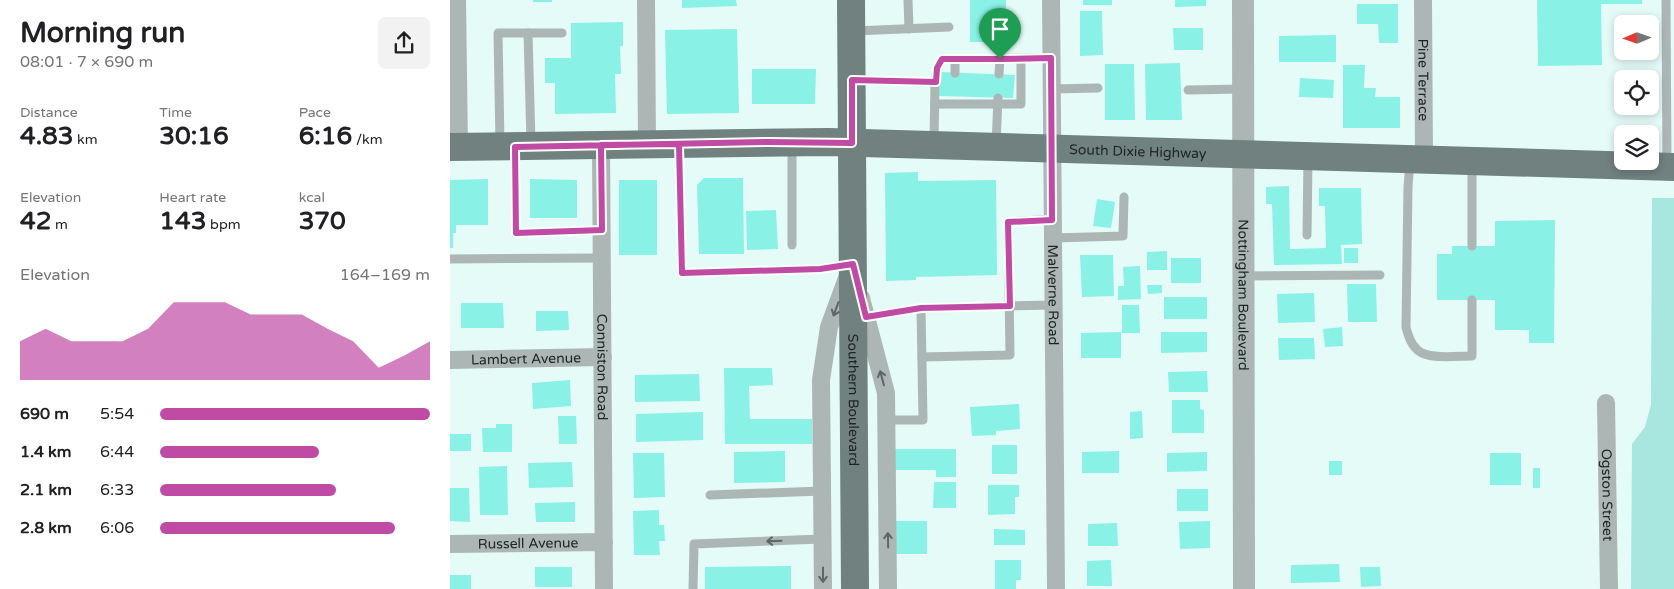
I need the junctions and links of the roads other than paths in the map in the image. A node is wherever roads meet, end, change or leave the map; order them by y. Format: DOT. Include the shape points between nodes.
graph roads {
  1 [pos="457,0"];
  2 [pos="646,0"];
  3 [pos="851,0"];
  4 [pos="908,0"];
  5 [pos="1051,0"];
  6 [pos="1243,0"];
  7 [pos="1423,0"];
  8 [pos="1666,0"];
  9 [pos="949,27"];
  10 [pos="909,29"];
  11 [pos="851,31"];
  12 [pos="528,33"];
  13 [pos="562,33"];
  14 [pos="1051,58"];
  15 [pos="954,59"];
  16 [pos="1000,59"];
  17 [pos="1021,59"];
  18 [pos="955,73"];
  19 [pos="999,74"];
  20 [pos="852,80"];
  21 [pos="936,82"];
  22 [pos="1098,88"];
  23 [pos="1051,89"];
  24 [pos="1244,89"];
  25 [pos="1188,90"];
  26 [pos="998,101"];
  27 [pos="935,104"];
  28 [pos="792,142"];
  29 [pos="852,143"];
  30 [pos="679,144"];
  31 [pos="601,145"];
  32 [pos="647,145"];
  33 [pos="934,145"];
  34 [pos="996,146"];
  35 [pos="454,147"];
  36 [pos="515,147"];
  37 [pos="1052,148"];
  38 [pos="1244,154"];
  39 [pos="1308,156"];
  40 [pos="1417,159"];
  41 [pos="1472,161"];
  42 [pos="1671,167"];
  43 [pos="1124,197"];
  44 [pos="1052,220"];
  45 [pos="602,230"];
  46 [pos="1307,235"];
  47 [pos="1053,238"];
  48 [pos="792,245"];
  49 [pos="1472,246"];
  50 [pos="602,258"];
  51 [pos="450,259"];
  52 [pos="853,264"];
  53 [pos="1380,275"];
  54 [pos="1244,276"];
  55 [pos="1472,300"];
  56 [pos="1053,305"];
  57 [pos="1010,306"];
  58 [pos="921,308"];
  59 [pos="866,317"];
  60 [pos="603,357"];
  61 [pos="922,357"];
  62 [pos="450,360"];
  63 [pos="1606,403"];
  64 [pos="886,420"];
  65 [pos="822,491"];
  66 [pos="710,495"];
  67 [pos="822,539"];
  68 [pos="604,542"];
  69 [pos="450,544"];
  70 [pos="604,589"];
  71 [pos="694,589"];
  72 [pos="823,589"];
  73 [pos="855,589"];
  74 [pos="888,589"];
  75 [pos="1056,589"];
  76 [pos="1244,589"];
  77 [pos="1609,589"];
  1 -- 35 [label="street"];
  2 -- 32 [label="street"];
  3 -- 11 [label="main road, Southern Boulevard"];
  4 -- 10 [label="lane"];
  5 -- 14 [label="street, Malverne Road"];
  6 -- 24 [label="street, Nottingham Boulevard"];
  7 -- 40 [label="street, Pine Terrace"];
  8 -- 42 [label="lane"];
  9 -- 10 [label="lane"];
  10 -- 11 [label="lane"];
  11 -- 20 [label="main road, Southern Boulevard"];
  12 -- 13 [label="lane"];
  12 -- 36 [label="lane"];
  12 -- 36 [label="lane" via="498,33"];
  14 -- 17 [label="lane"];
  14 -- 23 [label="street, Malverne Road"];
  15 -- 16 [label="lane"];
  15 -- 18 [label="lane"];
  15 -- 21 [label="lane" via="942,59 937,68"];
  16 -- 17 [label="lane"];
  16 -- 19 [label="lane"];
  17 -- 26 [label="lane" via="1021,104"];
  20 -- 21 [label="lane"];
  20 -- 29 [label="main road, Southern Boulevard"];
  21 -- 27 [label="lane"];
  22 -- 23 [label="lane"];
  23 -- 37 [label="street, Malverne Road"];
  24 -- 25 [label="lane"];
  24 -- 38 [label="street, Nottingham Boulevard"];
  26 -- 27 [label="lane" via="954,100"];
  26 -- 34 [label="lane"];
  27 -- 33 [label="lane"];
  28 -- 29 [label="main road, South Dixie Highway"];
  28 -- 30 [label="main road, South Dixie Highway"];
  28 -- 48 [label="lane"];
  29 -- 33 [label="main road, South Dixie Highway"];
  29 -- 52 [label="main road, Southern Boulevard"];
  30 -- 32 [label="main road, South Dixie Highway"];
  30 -- 52 [label="lane" via="682,273 820,269"];
  31 -- 32 [label="main road, South Dixie Highway"];
  31 -- 36 [label="main road, South Dixie Highway"];
  31 -- 45 [label="street, Conniston Road"];
  33 -- 34 [label="main road, South Dixie Highway"];
  34 -- 37 [label="main road, South Dixie Highway"];
  35 -- 36 [label="main road, South Dixie Highway"];
  36 -- 45 [label="lane" via="516,233"];
  37 -- 38 [label="main road, South Dixie Highway"];
  37 -- 44 [label="street, Malverne Road"];
  38 -- 39 [label="main road, South Dixie Highway"];
  38 -- 54 [label="street, Nottingham Boulevard"];
  39 -- 40 [label="main road, South Dixie Highway"];
  39 -- 46 [label="lane"];
  40 -- 41 [label="main road, South Dixie Highway"];
  40 -- 55 [label="lane" via="1408,187 1406,327 1410,340 1420,352 1472,356"];
  41 -- 42 [label="main road, South Dixie Highway"];
  41 -- 49 [label="lane"];
  43 -- 47 [label="lane" via="1123,236"];
  44 -- 47 [label="street, Malverne Road"];
  44 -- 57 [label="lane" via="1008,222"];
  45 -- 50 [label="street, Conniston Road"];
  47 -- 56 [label="street, Malverne Road"];
  50 -- 51 [label="lane"];
  50 -- 60 [label="street, Conniston Road"];
  52 -- 59 [label="street"];
  52 -- 65 [label="street, one-way" via="829,328 823,361"];
  52 -- 73 [label="main road, Southern Boulevard"];
  53 -- 54 [label="lane"];
  54 -- 76 [label="street, Nottingham Boulevard"];
  56 -- 57 [label="lane"];
  56 -- 75 [label="street, Malverne Road"];
  57 -- 58 [label="lane"];
  57 -- 61 [label="lane" via="1010,354"];
  58 -- 59 [label="lane"];
  58 -- 61 [label="lane"];
  64 -- 59 [label="street, one-way" via="886,393"];
  60 -- 62 [label="street, Lambert Avenue"];
  60 -- 68 [label="street, Conniston Road"];
  61 -- 64 [label="lane" via="923,420"];
  63 -- 77 [label="street, Ogston Street"];
  74 -- 64 [label="street, one-way"];
  65 -- 66 [label="lane"];
  65 -- 67 [label="street"];
  67 -- 71 [label="lane, one-way" via="694,544"];
  67 -- 72 [label="street, one-way"];
  68 -- 69 [label="street, Russell Avenue"];
  68 -- 70 [label="street, Conniston Road"];
}
